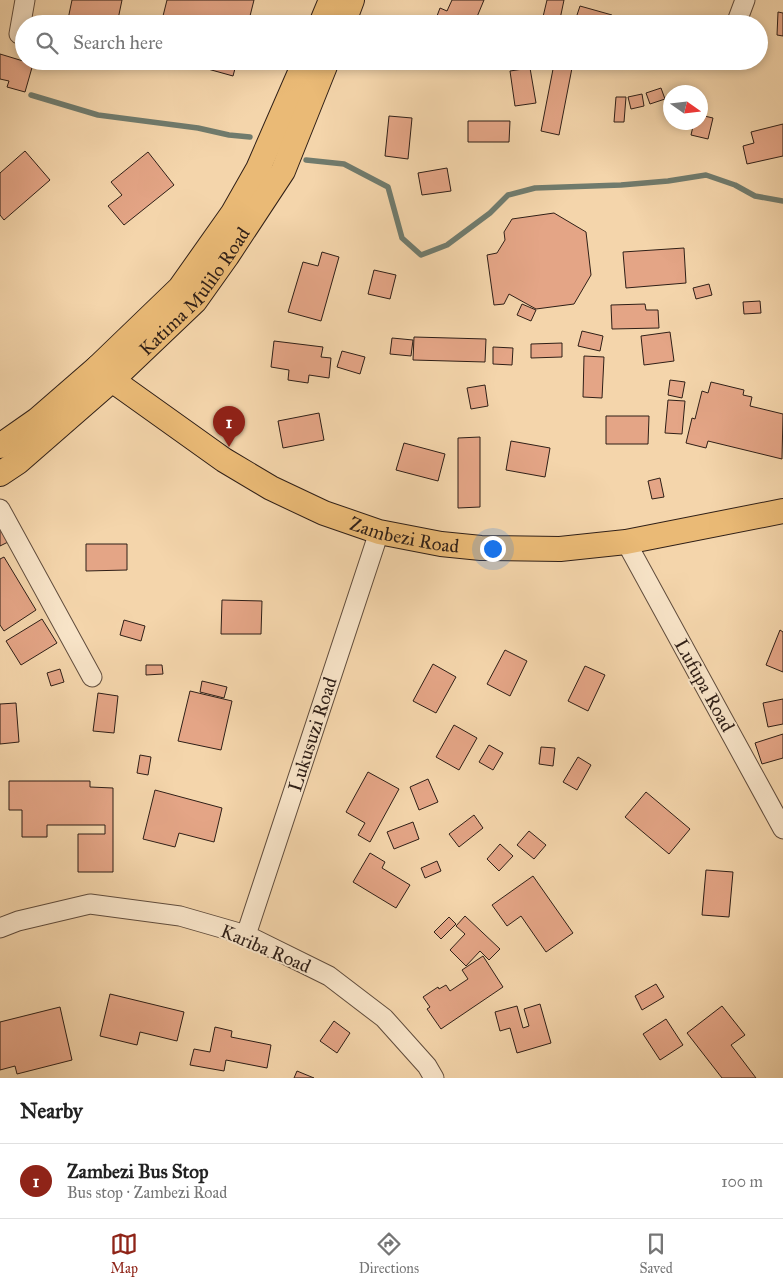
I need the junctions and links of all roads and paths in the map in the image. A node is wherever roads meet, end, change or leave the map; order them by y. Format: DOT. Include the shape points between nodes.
graph roads {
  1 [pos="25,0"];
  2 [pos="331,0"];
  3 [pos="352,0"];
  4 [pos="745,0"];
  5 [pos="22,15"];
  6 [pos="325,15"];
  7 [pos="346,15"];
  8 [pos="739,15"];
  9 [pos="301,70"];
  10 [pos="323,70"];
  11 [pos="105,374"];
  12 [pos="0,446"];
  13 [pos="0,474"];
  14 [pos="0,510"];
  15 [pos="783,511"];
  16 [pos="379,532"];
  17 [pos="626,542"];
  18 [pos="92,677"];
  19 [pos="783,829"];
  20 [pos="0,928"];
  21 [pos="246,935"];
  22 [pos="434,1078"];
  1 -- 5 [label="street"];
  2 -- 6 [label="main road"];
  3 -- 7 [label="main road"];
  4 -- 8 [label="street"];
  9 -- 11 [label="main road, Katima Mulilo Road" via="258,169 233,213 180,288"];
  10 -- 11 [label="main road, Katima Mulilo Road" via="283,171 195,301"];
  11 -- 12 [label="main road, Katima Mulilo Road"];
  11 -- 13 [label="main road, Katima Mulilo Road" via="18,462"];
  11 -- 16 [label="main road, Zambezi Road" via="224,460 271,488 324,513"];
  14 -- 18 [label="street"];
  15 -- 17 [label="main road, Zambezi Road"];
  16 -- 17 [label="main road, Zambezi Road" via="441,544 509,549 560,549"];
  16 -- 21 [label="street, Lukusuzi Road"];
  17 -- 19 [label="street, Lufupa Road"];
  20 -- 21 [label="street, Kariba Road" via="90,904 180,916"];
  21 -- 22 [label="street, Kariba Road" via="329,976 384,1018"];
}
